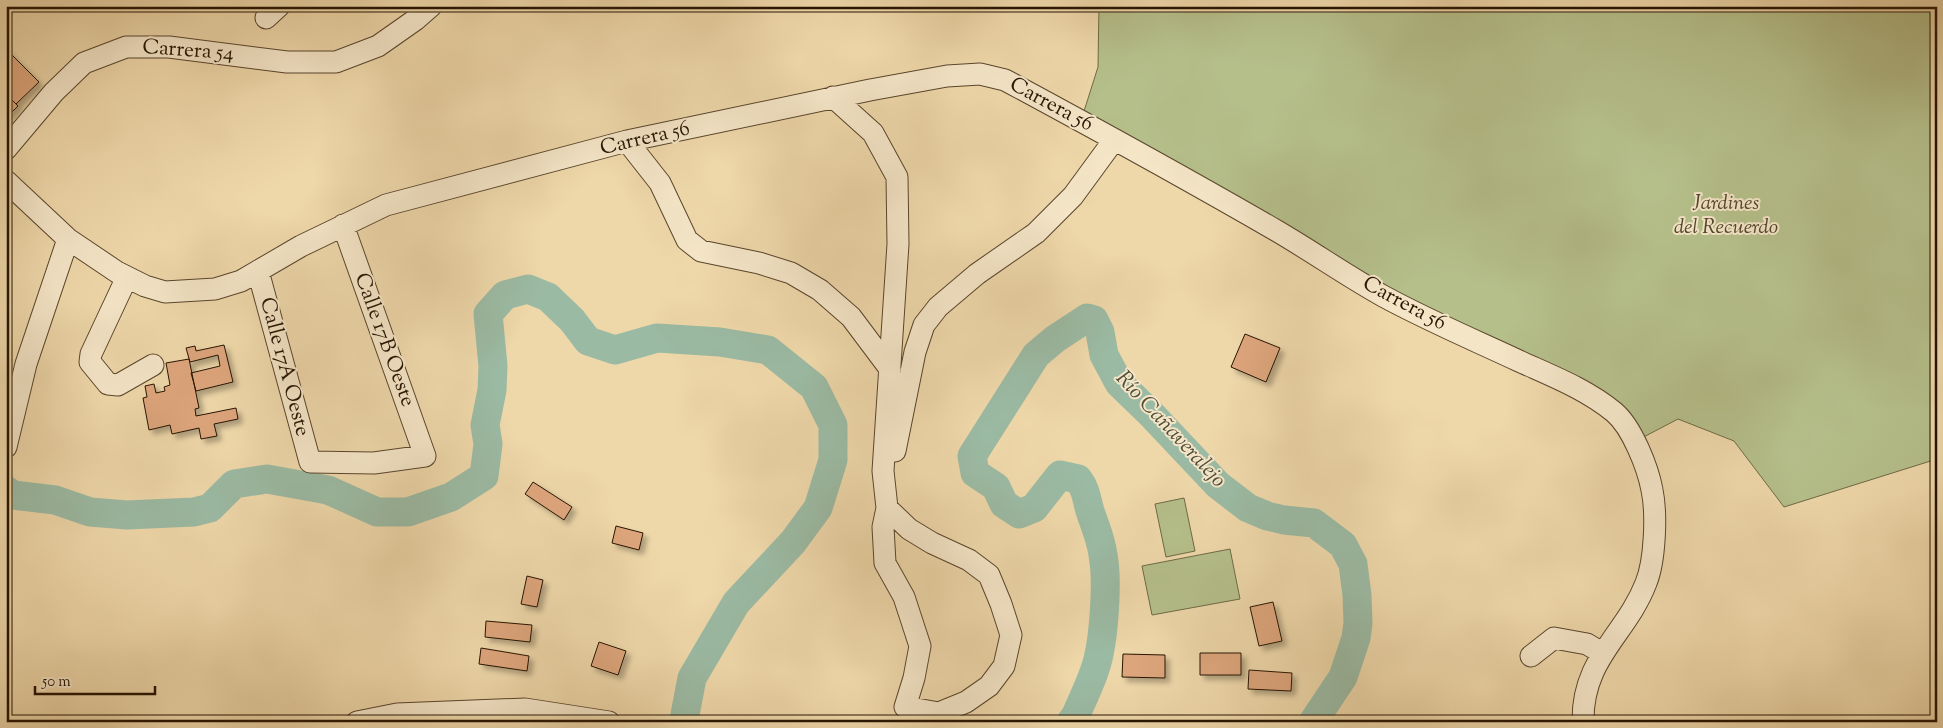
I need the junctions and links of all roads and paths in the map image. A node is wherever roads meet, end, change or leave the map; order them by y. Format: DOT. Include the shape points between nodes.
graph roads {
  1 [pos="431,6"];
  2 [pos="833,97"];
  3 [pos="1114,140"];
  4 [pos="627,141"];
  5 [pos="6,149"];
  6 [pos="6,181"];
  7 [pos="343,225"];
  8 [pos="68,239"];
  9 [pos="258,271"];
  10 [pos="122,275"];
  11 [pos="153,365"];
  12 [pos="890,369"];
  13 [pos="6,447"];
  14 [pos="310,462"];
  15 [pos="883,471"];
  16 [pos="886,508"];
  17 [pos="1602,653"];
  18 [pos="1531,656"];
  19 [pos="357,722"];
  20 [pos="609,722"];
  21 [pos="1583,722"];
  1 -- 5 [label="street, Carrera 54" via="378,46 336,62 286,62 169,47 126,47 84,62"];
  2 -- 3 [label="street, Carrera 56" via="947,76 980,74 1005,80"];
  2 -- 4 [label="street, Carrera 56"];
  2 -- 12 [label="street" via="874,133 897,177 898,244"];
  3 -- 15 [label="street" via="1067,202 1036,232 945,301 924,325 915,352 897,444 891,463"];
  3 -- 17 [label="street, Carrera 56" via="1384,296 1578,387 1617,414 1636,441 1652,490 1654,539 1647,581"];
  4 -- 7 [label="street, Carrera 56" via="386,205"];
  4 -- 12 [label="street" via="660,182 687,240 701,251 792,273 820,290 851,317"];
  6 -- 8 [label="street, Carrera 56"];
  7 -- 9 [label="street, Carrera 56"];
  7 -- 14 [label="street, Calle 17B Oeste" via="425,456 374,463"];
  8 -- 10 [label="street, Carrera 56"];
  8 -- 13 [label="street" via="26,364"];
  9 -- 10 [label="street, Carrera 56" via="241,281 214,289 165,292"];
  9 -- 14 [label="street, Calle 17A Oeste"];
  10 -- 11 [label="street" via="90,362 108,384 118,385"];
  12 -- 15 [label="street"];
  15 -- 16 [label="street"];
  16 -- 16 [label="street" via="883,528 885,563 904,597 920,646 906,707 939,713 966,702 990,686 1004,666 1011,635 988,575 969,560 909,529"];
  17 -- 18 [label="street" via="1587,644 1554,638"];
  17 -- 21 [label="street, Carrera 56" via="1591,675 1583,704"];
  19 -- 20 [label="street" via="397,714 525,709"];
}
